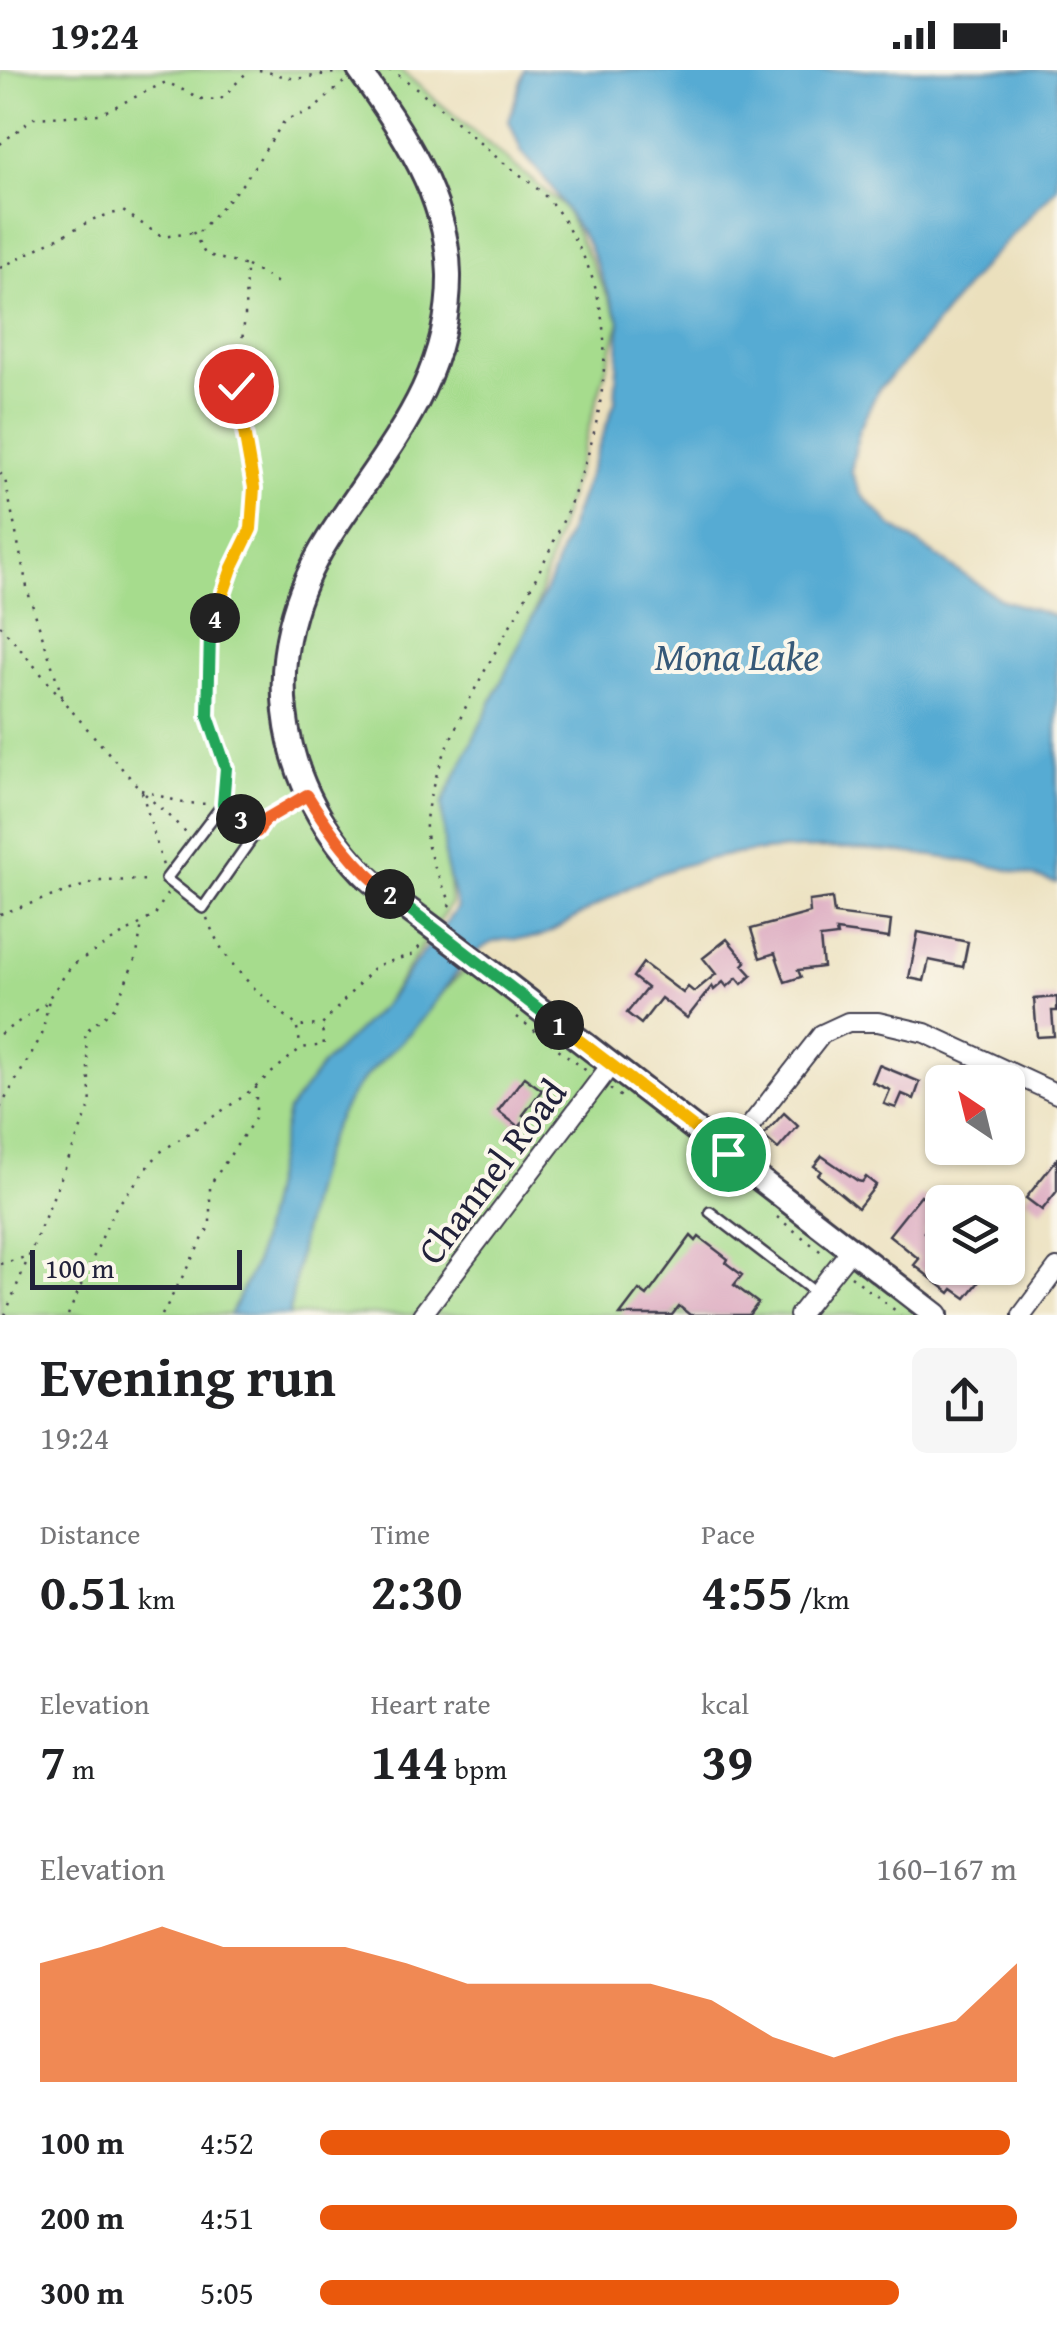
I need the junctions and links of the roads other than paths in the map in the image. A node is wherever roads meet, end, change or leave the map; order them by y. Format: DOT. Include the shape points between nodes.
graph roads {
  1 [pos="357,70"];
  2 [pos="307,795"];
  3 [pos="257,832"];
  4 [pos="611,1066"];
  5 [pos="1057,1094"];
  6 [pos="728,1154"];
  7 [pos="710,1212"];
  8 [pos="850,1252"];
  9 [pos="1057,1268"];
  10 [pos="816,1293"];
  11 [pos="422,1315"];
  12 [pos="799,1315"];
  13 [pos="936,1315"];
  14 [pos="1022,1315"];
  1 -- 2 [label="street" via="429,184 444,233 447,312 427,386 326,543 302,586 286,637 289,745"];
  2 -- 3 [label="lane" via="266,819"];
  2 -- 4 [label="street, bridge" via="365,875"];
  3 -- 3 [label="lane" via="223,804 169,882 204,908"];
  4 -- 6 [label="street"];
  4 -- 11 [label="street, Channel Road"];
  5 -- 6 [label="street" via="925,1033 848,1022 822,1034"];
  6 -- 8 [label="street"];
  7 -- 10 [label="lane"];
  8 -- 10 [label="street"];
  8 -- 13 [label="street"];
  9 -- 14 [label="street"];
  10 -- 12 [label="street"];
}
